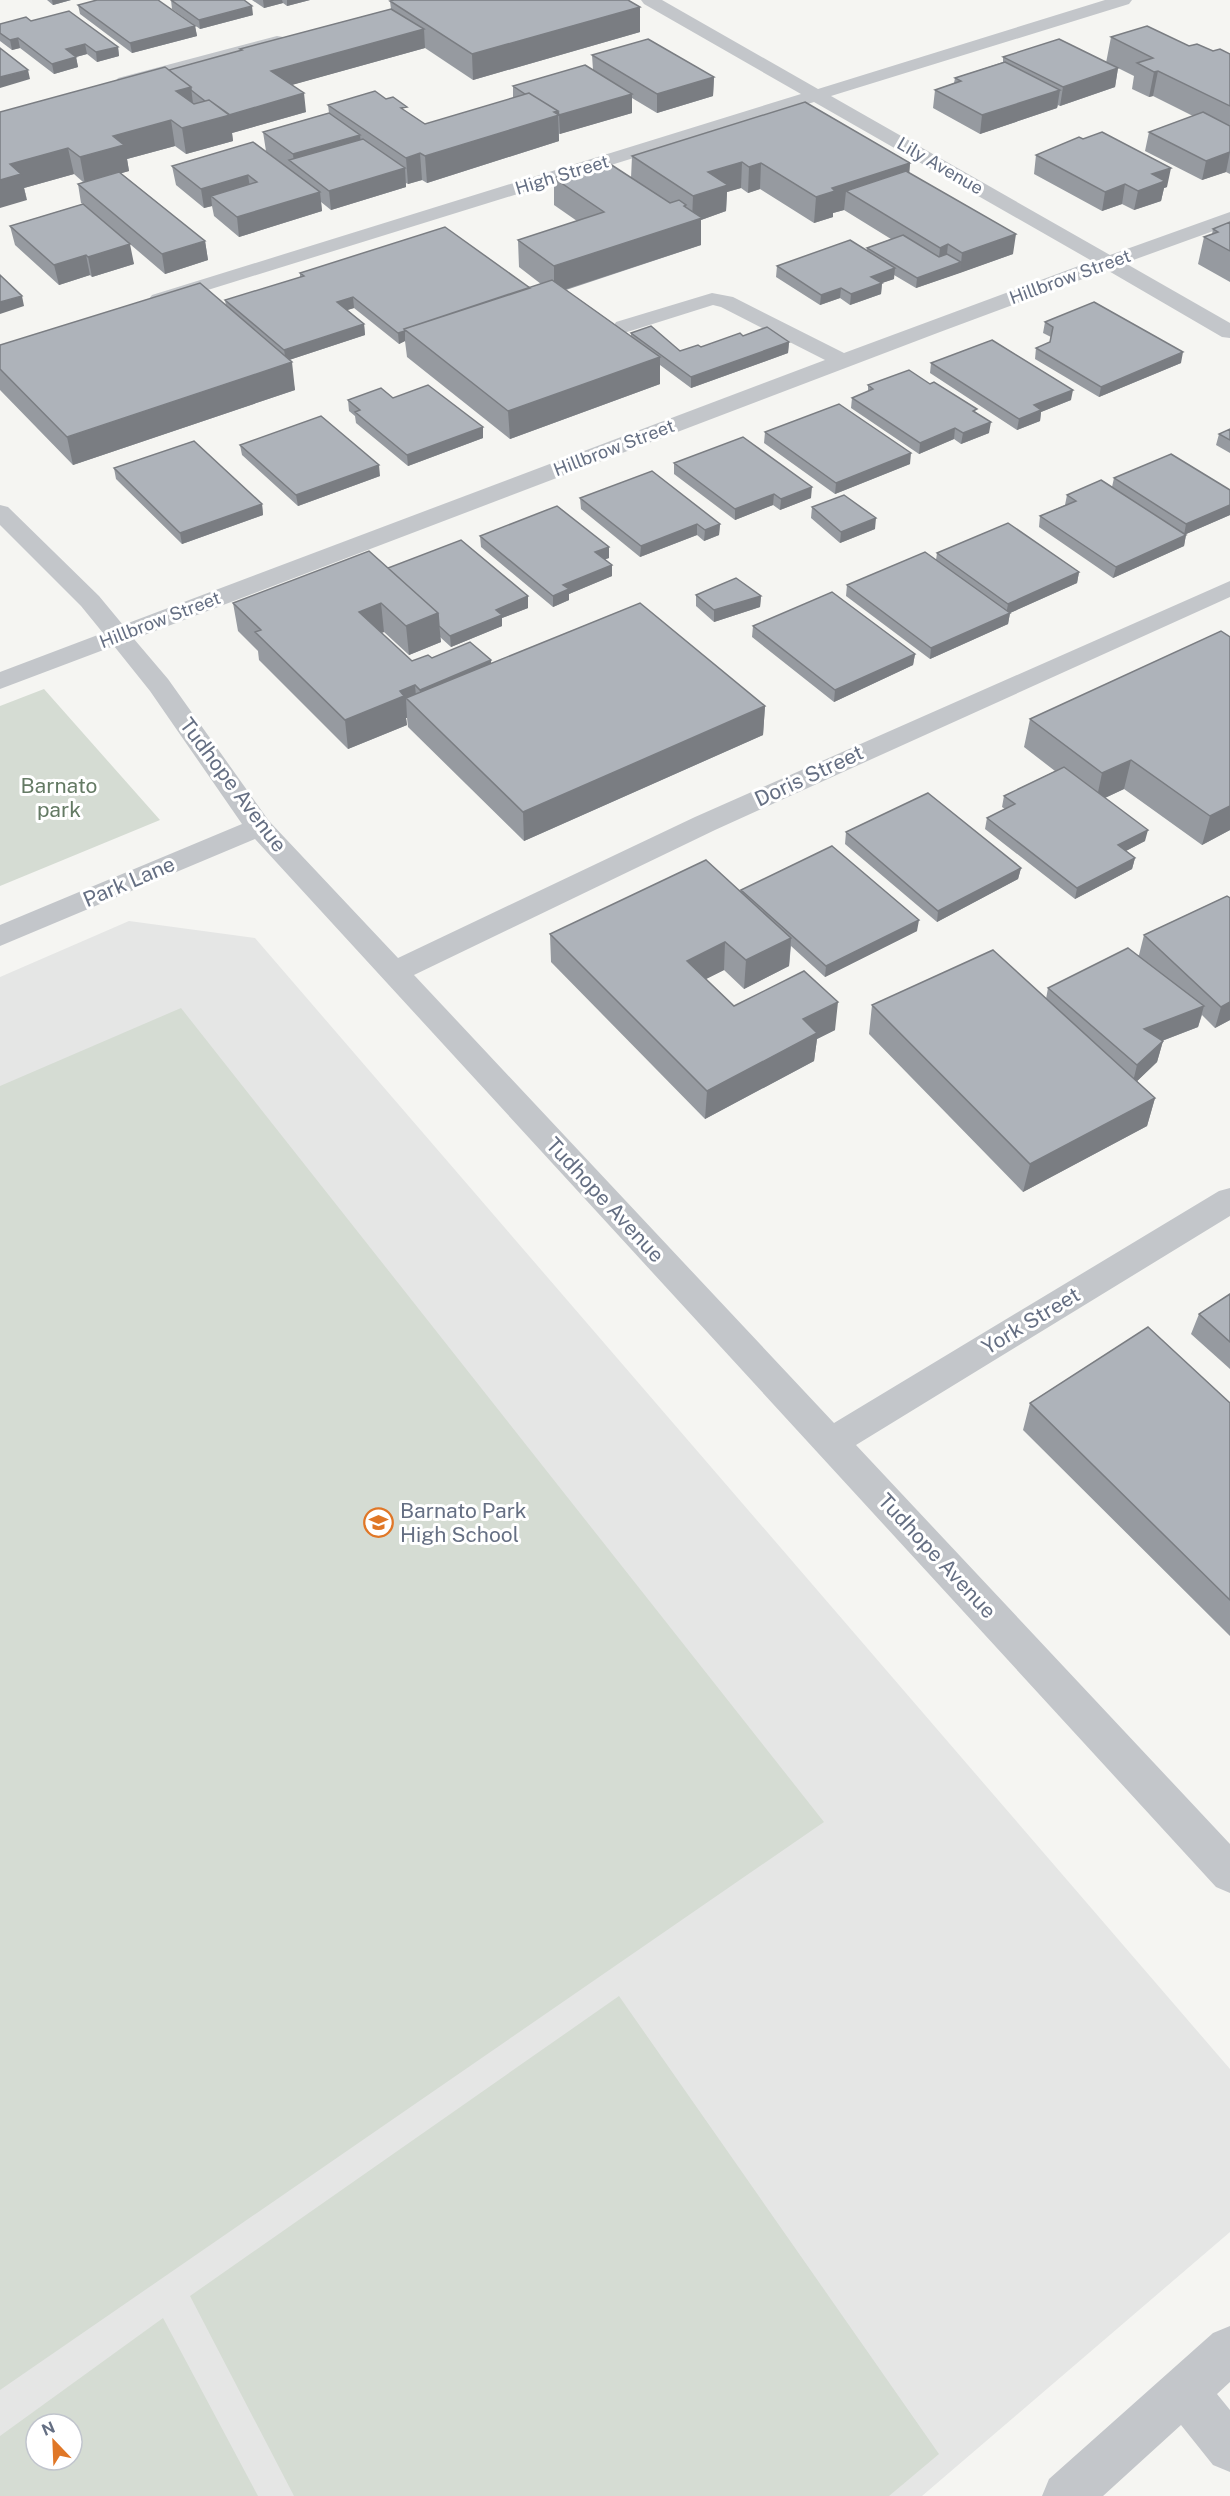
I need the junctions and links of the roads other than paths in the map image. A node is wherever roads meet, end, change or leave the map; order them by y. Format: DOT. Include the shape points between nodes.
graph roads {
  1 [pos="650,0"];
  2 [pos="1123,0"];
  3 [pos="296,36"];
  4 [pos="102,87"];
  5 [pos="818,96"];
  6 [pos="1230,218"];
  7 [pos="1107,264"];
  8 [pos="146,304"];
  9 [pos="624,327"];
  10 [pos="1230,332"];
  11 [pos="844,361"];
  12 [pos="0,512"];
  13 [pos="1230,588"];
  14 [pos="118,636"];
  15 [pos="0,681"];
  16 [pos="259,828"];
  17 [pos="0,936"];
  18 [pos="393,973"];
  19 [pos="1230,1200"];
  20 [pos="832,1442"];
  21 [pos="1230,1873"];
  22 [pos="1230,2350"];
  23 [pos="1184,2391"];
  24 [pos="1230,2448"];
  25 [pos="1066,2496"];
  1 -- 5 [label="street, Lily Avenue"];
  2 -- 5 [label="street, High Street"];
  3 -- 4 [label="street"];
  5 -- 7 [label="street, Lily Avenue"];
  5 -- 8 [label="street, High Street"];
  6 -- 7 [label="street, Hillbrow Street"];
  7 -- 10 [label="street, Lily Avenue"];
  7 -- 11 [label="street, Hillbrow Street"];
  9 -- 11 [label="street" via="712,299 726,301"];
  11 -- 14 [label="street, Hillbrow Street"];
  12 -- 14 [label="street, Tudhope Avenue" via="90,601"];
  13 -- 18 [label="street, Doris Street" via="537,901"];
  14 -- 15 [label="street, Hillbrow Street"];
  14 -- 16 [label="street, Tudhope Avenue" via="159,685"];
  16 -- 17 [label="street, Park Lane"];
  16 -- 18 [label="street, Tudhope Avenue"];
  18 -- 20 [label="street, Tudhope Avenue"];
  19 -- 20 [label="street, York Street"];
  20 -- 21 [label="street, Tudhope Avenue"];
  22 -- 23 [label="street"];
  23 -- 24 [label="street"];
  23 -- 25 [label="street"];
}
